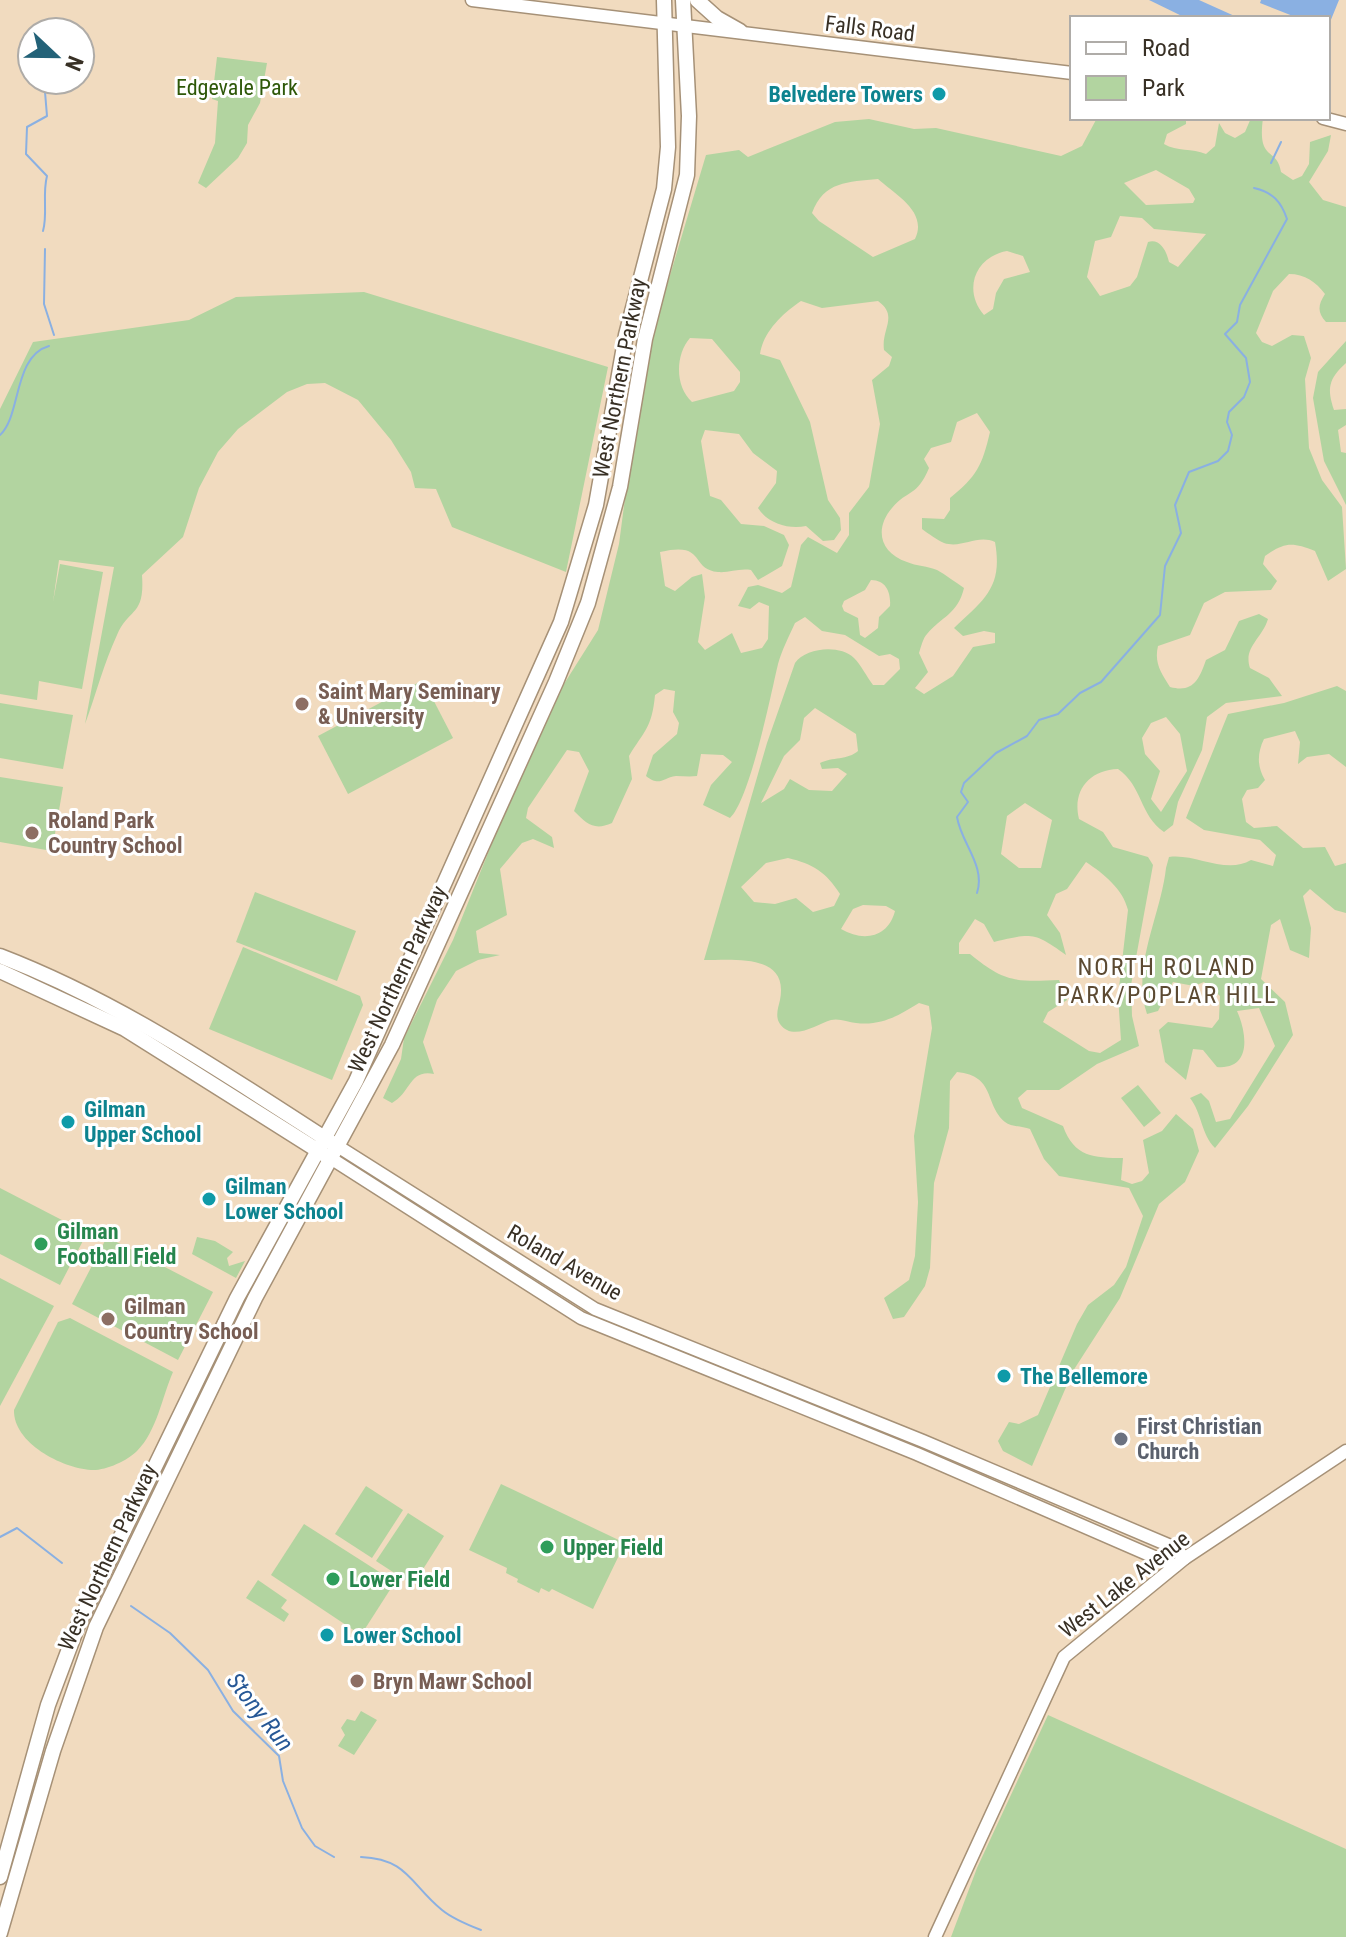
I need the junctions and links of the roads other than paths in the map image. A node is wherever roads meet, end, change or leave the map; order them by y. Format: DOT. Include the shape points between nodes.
graph roads {
  1 [pos="472,0"];
  2 [pos="664,0"];
  3 [pos="683,0"];
  4 [pos="697,0"];
  5 [pos="663,21"];
  6 [pos="682,24"];
  7 [pos="740,31"];
  8 [pos="1070,73"];
  9 [pos="0,956"];
  10 [pos="0,971"];
  11 [pos="322,1144"];
  12 [pos="336,1153"];
  13 [pos="483,1239"];
  14 [pos="475,1251"];
  15 [pos="1346,1451"];
  16 [pos="1180,1562"];
  17 [pos="0,1877"];
  18 [pos="0,1933"];
  19 [pos="935,1937"];
  1 -- 5 [label="street, Falls Road"];
  2 -- 5 [label="main road, West Northern Parkway"];
  3 -- 6 [label="main road, West Northern Parkway"];
  4 -- 7 [label="main road"];
  5 -- 6 [label="street, Falls Road"];
  5 -- 11 [label="main road, West Northern Parkway" via="667,168 626,335 586,545 539,677 356,1081"];
  6 -- 7 [label="street, Falls Road"];
  6 -- 12 [label="main road, West Northern Parkway" via="687,175 645,339 620,487 595,580 544,709 392,1045"];
  7 -- 8 [label="street, Falls Road"];
  9 -- 11 [label="main road, Roland Avenue" via="139,1020"];
  10 -- 11 [label="main road, Roland Avenue" via="125,1029"];
  11 -- 12 [label="main road, Roland Avenue"];
  11 -- 17 [label="main road, West Northern Parkway" via="231,1309 78,1625 44,1720"];
  12 -- 13 [label="street, Roland Avenue"];
  12 -- 14 [label="street, Roland Avenue"];
  12 -- 18 [label="main road, West Northern Parkway" via="255,1298 96,1627"];
  13 -- 14 [label="street"];
  13 -- 16 [label="street, Roland Avenue" via="595,1309 1173,1547"];
  14 -- 16 [label="street, Roland Avenue" via="597,1326"];
  15 -- 16 [label="street, West Lake Avenue"];
  16 -- 19 [label="street, West Lake Avenue" via="1064,1657"];
}
